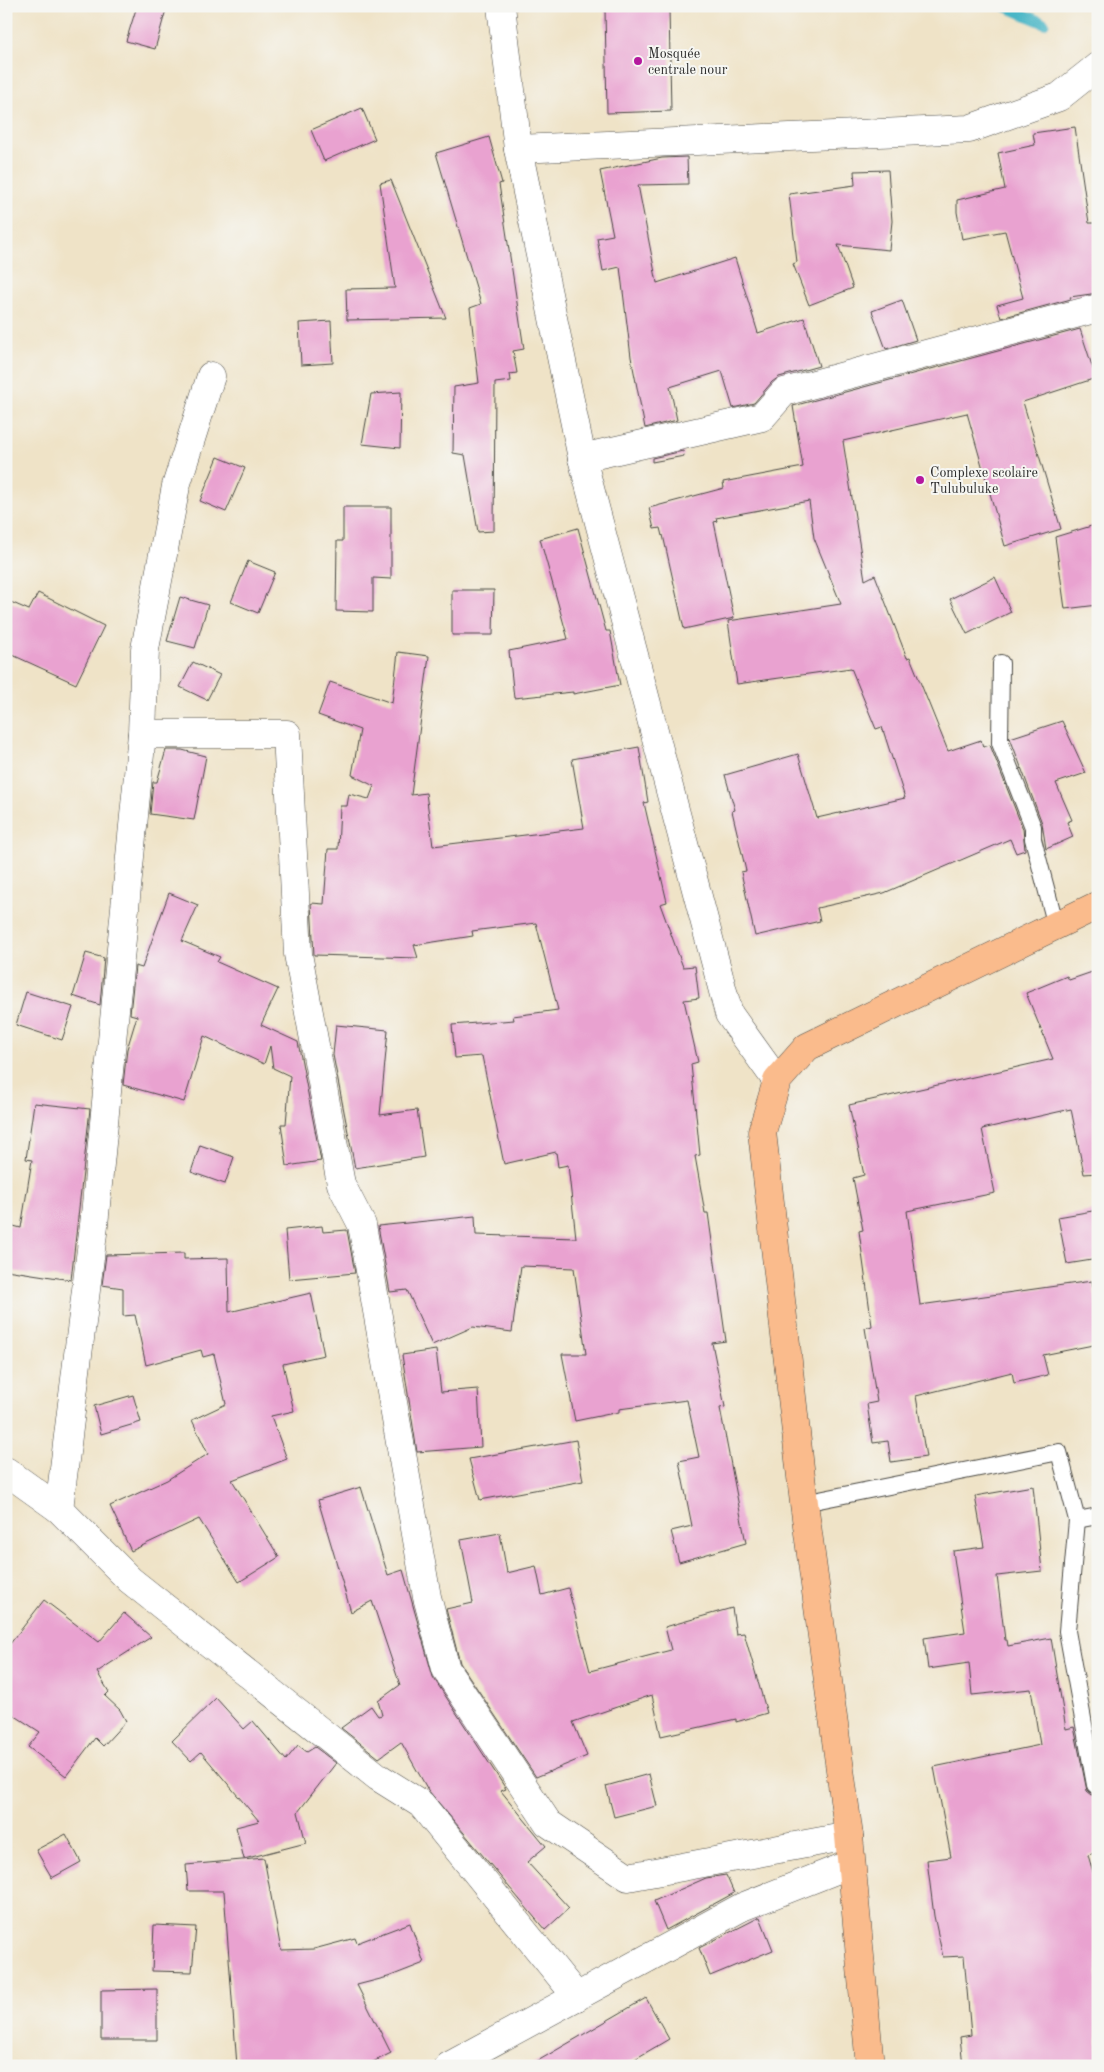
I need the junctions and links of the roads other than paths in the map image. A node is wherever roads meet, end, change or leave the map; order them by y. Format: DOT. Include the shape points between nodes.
graph roads {
  1 [pos="501,6"];
  2 [pos="1098,66"];
  3 [pos="518,149"];
  4 [pos="1098,308"];
  5 [pos="211,376"];
  6 [pos="582,458"];
  7 [pos="1001,663"];
  8 [pos="142,734"];
  9 [pos="1098,905"];
  10 [pos="1056,926"];
  11 [pos="777,1081"];
  12 [pos="6,1471"];
  13 [pos="804,1503"];
  14 [pos="59,1509"];
  15 [pos="1098,1516"];
  16 [pos="1077,1520"];
  17 [pos="1095,1785"];
  18 [pos="850,1836"];
  19 [pos="852,1864"];
  20 [pos="577,1997"];
  21 [pos="449,2066"];
  22 [pos="870,2066"];
  1 -- 3 [label="street"];
  2 -- 3 [label="street" via="1059,97 969,129"];
  3 -- 6 [label="street"];
  4 -- 6 [label="street" via="784,392 762,418"];
  5 -- 8 [label="street" via="174,495 145,649"];
  6 -- 11 [label="street" via="729,1014"];
  7 -- 10 [label="lane" via="1000,743 1033,827 1033,839"];
  8 -- 14 [label="street" via="94,1225"];
  8 -- 18 [label="street" via="287,734 298,954 342,1184 362,1225 427,1597 446,1669 548,1823 628,1878"];
  9 -- 10 [label="highway"];
  10 -- 11 [label="highway" via="807,1047"];
  11 -- 13 [label="highway" via="762,1132"];
  12 -- 14 [label="street"];
  13 -- 16 [label="lane" via="1059,1452"];
  13 -- 18 [label="highway"];
  14 -- 20 [label="street" via="130,1580 378,1777 421,1804"];
  15 -- 16 [label="lane"];
  16 -- 17 [label="lane" via="1067,1631"];
  18 -- 19 [label="highway"];
  19 -- 20 [label="street" via="742,1907"];
  19 -- 22 [label="highway"];
  20 -- 21 [label="street"];
}
